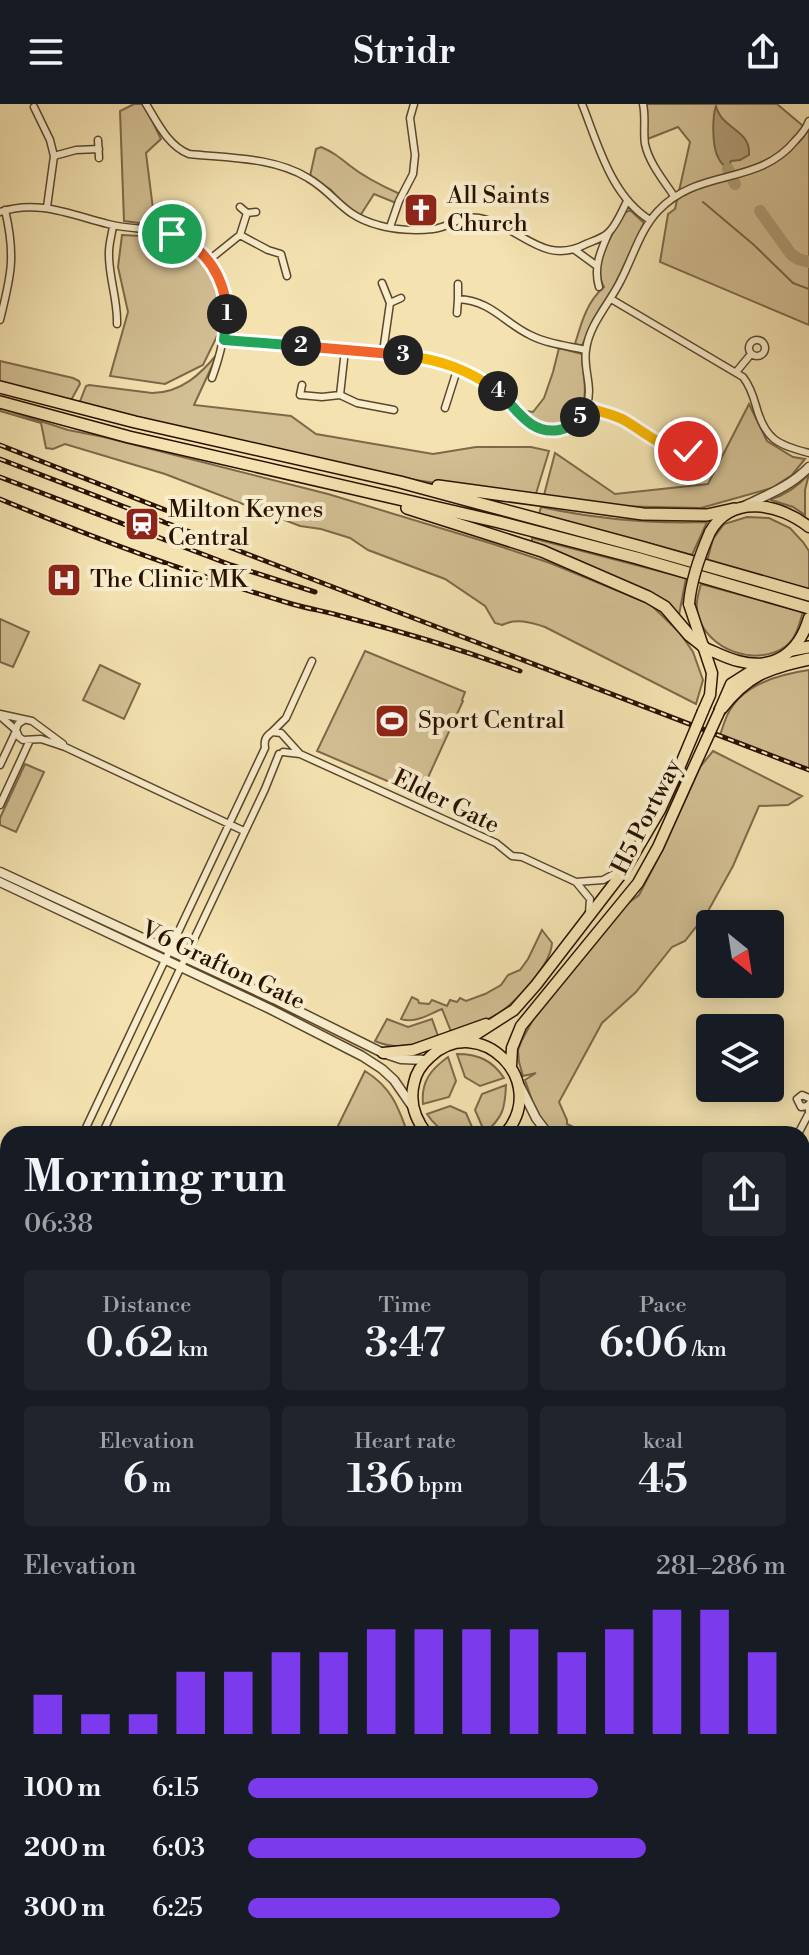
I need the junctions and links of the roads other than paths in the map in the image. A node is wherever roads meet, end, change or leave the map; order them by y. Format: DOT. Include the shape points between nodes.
graph roads {
  1 [pos="146,104"];
  2 [pos="414,104"];
  3 [pos="582,104"];
  4 [pos="643,104"];
  5 [pos="34,107"];
  6 [pos="809,121"];
  7 [pos="98,140"];
  8 [pos="99,149"];
  9 [pos="54,156"];
  10 [pos="99,158"];
  11 [pos="674,196"];
  12 [pos="627,201"];
  13 [pos="47,207"];
  14 [pos="240,207"];
  15 [pos="2,211"];
  16 [pos="256,212"];
  17 [pos="247,213"];
  18 [pos="650,220"];
  19 [pos="113,226"];
  20 [pos="390,227"];
  21 [pos="609,232"];
  22 [pos="240,235"];
  23 [pos="575,250"];
  24 [pos="209,260"];
  25 [pos="597,266"];
  26 [pos="287,276"];
  27 [pos="382,283"];
  28 [pos="458,284"];
  29 [pos="599,287"];
  30 [pos="401,298"];
  31 [pos="458,299"];
  32 [pos="611,299"];
  33 [pos="390,303"];
  34 [pos="457,313"];
  35 [pos="0,320"];
  36 [pos="117,324"];
  37 [pos="224,340"];
  38 [pos="345,350"];
  39 [pos="586,350"];
  40 [pos="383,352"];
  41 [pos="751,354"];
  42 [pos="458,367"];
  43 [pos="737,371"];
  44 [pos="212,378"];
  45 [pos="302,385"];
  46 [pos="0,387"];
  47 [pos="340,395"];
  48 [pos="0,402"];
  49 [pos="587,407"];
  50 [pos="445,408"];
  51 [pos="394,410"];
  52 [pos="688,451"];
  53 [pos="809,453"];
  54 [pos="809,467"];
  55 [pos="312,480"];
  56 [pos="400,482"];
  57 [pos="739,508"];
  58 [pos="809,527"];
  59 [pos="809,595"];
  60 [pos="809,608"];
  61 [pos="809,618"];
  62 [pos="703,646"];
  63 [pos="809,647"];
  64 [pos="792,650"];
  65 [pos="809,659"];
  66 [pos="312,661"];
  67 [pos="762,664"];
  68 [pos="720,710"];
  69 [pos="0,715"];
  70 [pos="286,718"];
  71 [pos="24,720"];
  72 [pos="34,723"];
  73 [pos="16,731"];
  74 [pos="272,732"];
  75 [pos="286,738"];
  76 [pos="30,740"];
  77 [pos="65,747"];
  78 [pos="265,748"];
  79 [pos="281,753"];
  80 [pos="300,754"];
  81 [pos="0,765"];
  82 [pos="0,805"];
  83 [pos="229,824"];
  84 [pos="244,831"];
  85 [pos="626,868"];
  86 [pos="0,872"];
  87 [pos="0,882"];
  88 [pos="576,882"];
  89 [pos="589,917"];
  90 [pos="169,950"];
  91 [pos="185,958"];
  92 [pos="165,961"];
  93 [pos="181,968"];
  94 [pos="457,1041"];
  95 [pos="436,1046"];
  96 [pos="383,1053"];
  97 [pos="426,1060"];
  98 [pos="516,1077"];
  99 [pos="808,1095"];
  100 [pos="809,1106"];
  101 [pos="801,1107"];
  102 [pos="418,1121"];
  103 [pos="87,1126"];
  104 [pos="105,1126"];
  105 [pos="510,1126"];
  106 [pos="542,1126"];
  107 [pos="799,1126"];
  108 [pos="802,1126"];
  1 -- 20 [label="street" via="179,150 279,166 307,177 357,218"];
  2 -- 20 [label="street" via="413,174"];
  3 -- 12 [label="street"];
  4 -- 11 [label="street" via="650,157"];
  5 -- 9 [label="street"];
  6 -- 11 [label="street" via="770,164"];
  7 -- 8 [label="street"];
  8 -- 9 [label="street"];
  8 -- 10 [label="street"];
  9 -- 13 [label="street"];
  11 -- 18 [label="street"];
  12 -- 18 [label="street"];
  12 -- 21 [label="street"];
  13 -- 15 [label="street"];
  13 -- 19 [label="street"];
  14 -- 17 [label="street"];
  15 -- 35 [label="street" via="12,262"];
  16 -- 17 [label="street"];
  17 -- 22 [label="street"];
  18 -- 32 [label="street"];
  19 -- 24 [label="street" via="172,234"];
  19 -- 36 [label="street" via="109,252"];
  20 -- 23 [label="street" via="432,229 474,217 546,249"];
  21 -- 23 [label="street"];
  21 -- 25 [label="street"];
  22 -- 24 [label="street"];
  22 -- 26 [label="street" via="268,250 283,251"];
  23 -- 25 [label="street"];
  24 -- 37 [label="street" via="226,304"];
  25 -- 29 [label="street"];
  27 -- 33 [label="street"];
  28 -- 31 [label="street"];
  30 -- 33 [label="street"];
  31 -- 34 [label="street"];
  31 -- 39 [label="street" via="493,309 530,335"];
  32 -- 39 [label="street"];
  32 -- 43 [label="street"];
  33 -- 40 [label="street"];
  37 -- 38 [label="street"];
  37 -- 44 [label="street"];
  38 -- 40 [label="street"];
  38 -- 47 [label="street"];
  39 -- 49 [label="street"];
  40 -- 42 [label="street"];
  41 -- 43 [label="street"];
  42 -- 49 [label="street" via="498,392 537,429 568,428"];
  42 -- 50 [label="street"];
  43 -- 53 [label="street" via="750,385 766,432 788,448"];
  45 -- 47 [label="street" via="300,395"];
  46 -- 56 [label="highway"];
  47 -- 51 [label="street"];
  48 -- 55 [label="highway"];
  49 -- 52 [label="street" via="621,418 663,446"];
  54 -- 57 [label="street" via="788,485"];
  55 -- 60 [label="highway" via="499,522"];
  55 -- 62 [label="highway" via="528,546 608,578 665,607"];
  56 -- 57 [label="highway" via="643,514 707,515"];
  56 -- 59 [label="highway"];
  57 -- 58 [label="main road" via="768,507"];
  57 -- 62 [label="main road, H5 Portway, bridge" via="710,532 690,589 689,604"];
  61 -- 64 [label="main road"];
  62 -- 67 [label="main road" via="734,661"];
  62 -- 85 [label="main road, H5 Portway, bridge" via="710,665 710,695 660,810"];
  63 -- 64 [label="highway"];
  64 -- 67 [label="main road, H5 Portway"];
  65 -- 68 [label="highway" via="744,683"];
  66 -- 70 [label="street"];
  67 -- 68 [label="main road, H5 Portway" via="731,684"];
  68 -- 98 [label="main road, H5 Portway, bridge" via="638,883 521,1026 512,1048"];
  69 -- 71 [label="street"];
  69 -- 73 [label="street"];
  70 -- 74 [label="street"];
  70 -- 75 [label="street"];
  71 -- 72 [label="street"];
  71 -- 73 [label="street"];
  72 -- 76 [label="street" via="36,733"];
  72 -- 77 [label="street"];
  73 -- 76 [label="street"];
  73 -- 81 [label="street"];
  74 -- 75 [label="street"];
  74 -- 78 [label="street"];
  75 -- 79 [label="street"];
  75 -- 80 [label="street, Elder Gate"];
  76 -- 77 [label="street"];
  76 -- 82 [label="street"];
  77 -- 83 [label="street"];
  78 -- 79 [label="street"];
  78 -- 83 [label="street"];
  79 -- 80 [label="street, Elder Gate"];
  79 -- 84 [label="street"];
  80 -- 88 [label="street, Elder Gate"];
  83 -- 84 [label="street"];
  83 -- 90 [label="street"];
  84 -- 91 [label="street"];
  85 -- 88 [label="street" via="603,880"];
  85 -- 89 [label="main road, H5 Portway"];
  86 -- 90 [label="street, V6 Grafton Gate"];
  87 -- 92 [label="street, V6 Grafton Gate"];
  88 -- 89 [label="street" via="590,899"];
  89 -- 94 [label="main road, H5 Portway" via="514,1010"];
  90 -- 91 [label="street, V6 Grafton Gate"];
  90 -- 92 [label="street"];
  91 -- 93 [label="street"];
  91 -- 96 [label="street, V6 Grafton Gate"];
  92 -- 93 [label="street, V6 Grafton Gate"];
  92 -- 103 [label="street"];
  93 -- 102 [label="street, V6 Grafton Gate" via="375,1064 394,1080"];
  93 -- 104 [label="street"];
  94 -- 95 [label="main road, H5 Portway"];
  94 -- 98 [label="main road" via="486,1046 504,1058"];
  95 -- 96 [label="main road"];
  95 -- 97 [label="main road"];
  96 -- 97 [label="street, V6 Grafton Gate"];
  97 -- 102 [label="main road" via="412,1095"];
  98 -- 105 [label="main road, H5 Portway" via="520,1099"];
  98 -- 106 [label="street"];
  99 -- 101 [label="street" via="797,1099"];
  100 -- 101 [label="street"];
  100 -- 108 [label="street"];
  101 -- 107 [label="street"];
}
